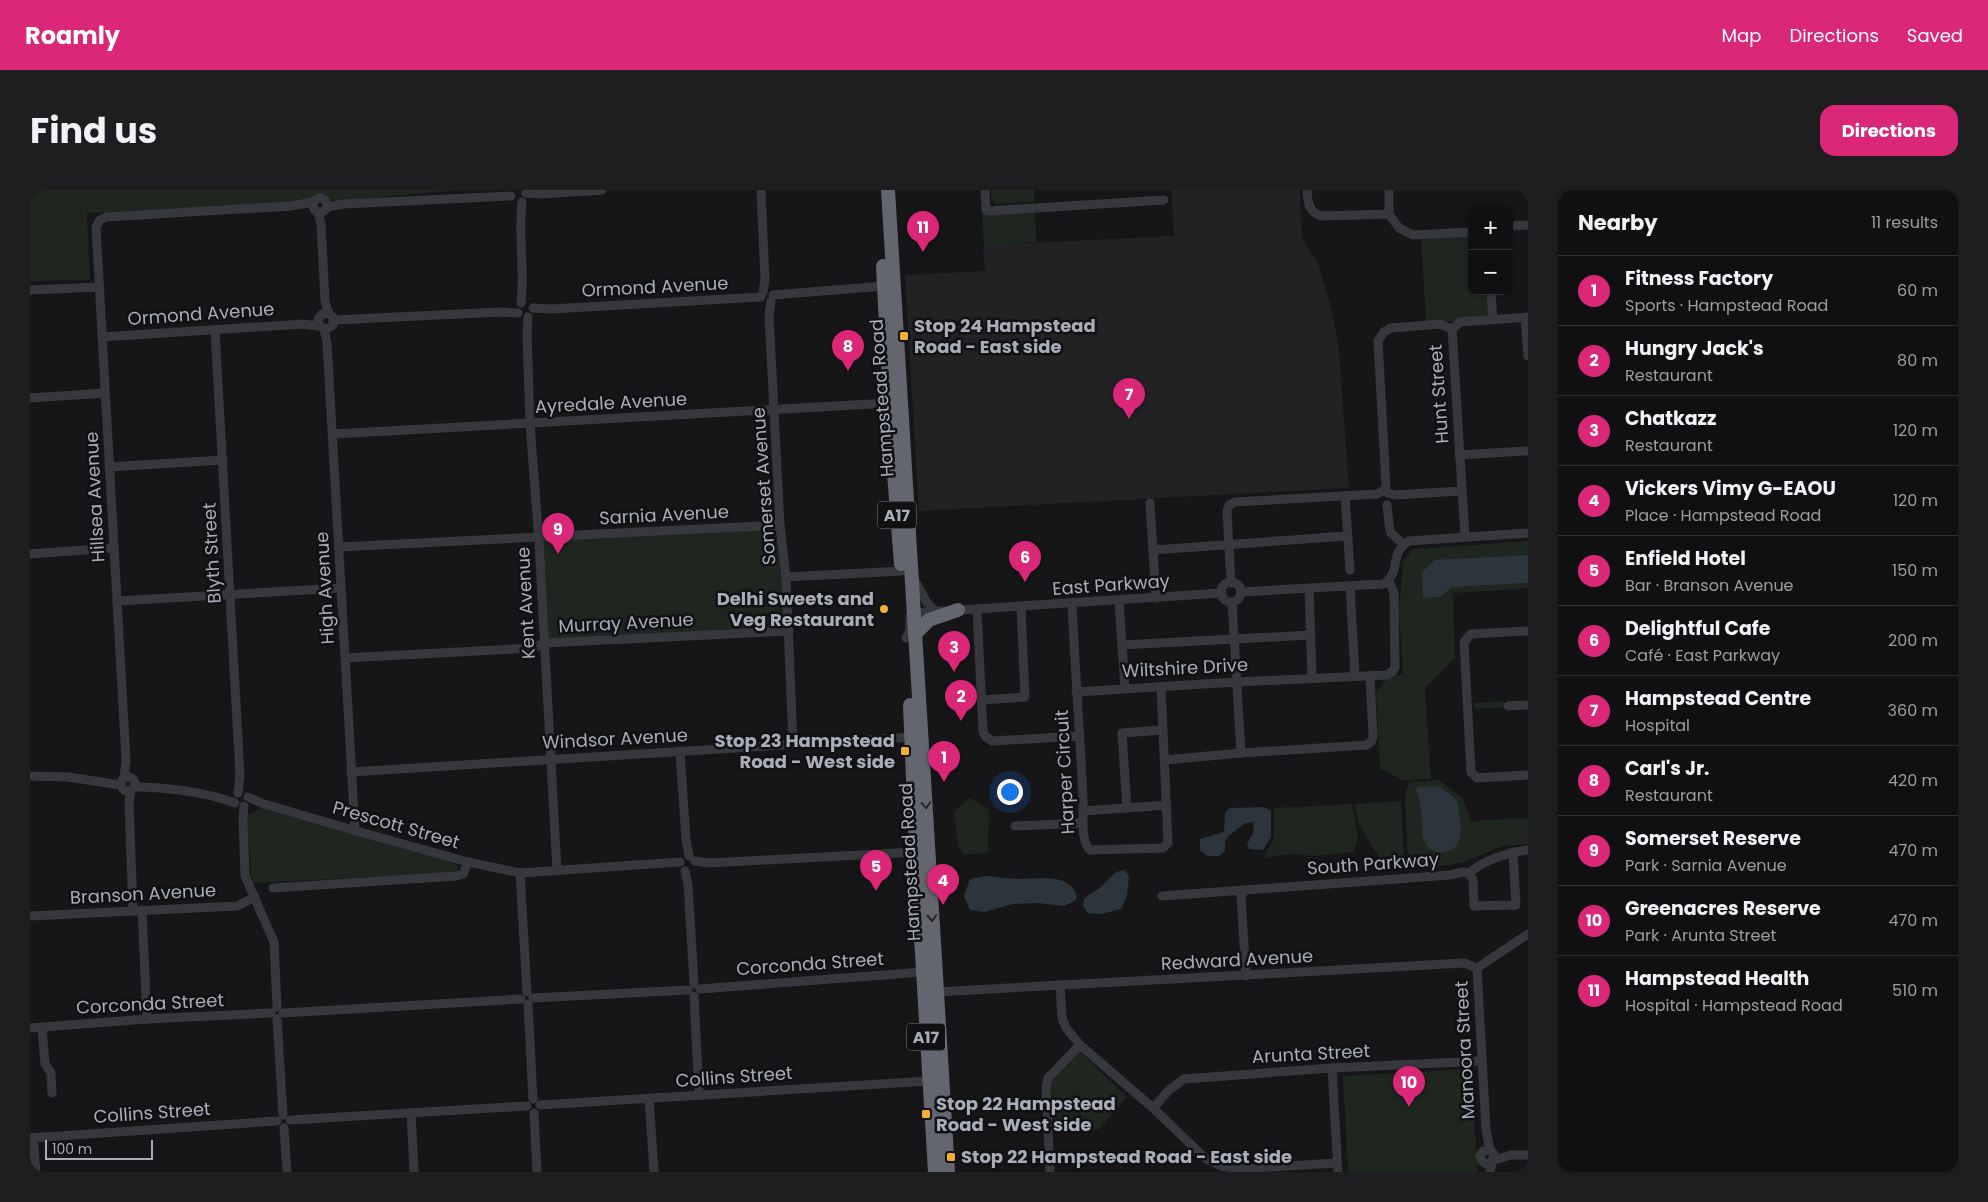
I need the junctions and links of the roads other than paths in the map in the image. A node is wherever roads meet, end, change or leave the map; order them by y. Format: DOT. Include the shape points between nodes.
graph roads {
  1 [pos="602,190"];
  2 [pos="761,190"];
  3 [pos="879,190"];
  4 [pos="888,190"];
  5 [pos="985,190"];
  6 [pos="1307,190"];
  7 [pos="1389,190"];
  8 [pos="519,195"];
  9 [pos="1164,200"];
  10 [pos="320,202"];
  11 [pos="1389,214"];
  12 [pos="1528,225"];
  13 [pos="1513,226"];
  14 [pos="1468,232"];
  15 [pos="889,286"];
  16 [pos="100,287"];
  17 [pos="30,290"];
  18 [pos="1491,295"];
  19 [pos="767,296"];
  20 [pos="525,310"];
  21 [pos="1527,317"];
  22 [pos="1493,320"];
  23 [pos="326,322"];
  24 [pos="1452,329"];
  25 [pos="215,330"];
  26 [pos="102,337"];
  27 [pos="1528,356"];
  28 [pos="105,393"];
  29 [pos="30,398"];
  30 [pos="895,403"];
  31 [pos="776,411"];
  32 [pos="530,424"];
  33 [pos="333,434"];
  34 [pos="1528,451"];
  35 [pos="1459,455"];
  36 [pos="223,460"];
  37 [pos="109,467"];
  38 [pos="1383,491"];
  39 [pos="1462,491"];
  40 [pos="1345,496"];
  41 [pos="1150,503"];
  42 [pos="1387,505"];
  43 [pos="780,525"];
  44 [pos="1528,533"];
  45 [pos="1347,536"];
  46 [pos="539,537"];
  47 [pos="1465,537"];
  48 [pos="1229,544"];
  49 [pos="1403,544"];
  50 [pos="339,547"];
  51 [pos="114,548"];
  52 [pos="1153,550"];
  53 [pos="30,554"];
  54 [pos="1350,570"];
  55 [pos="908,572"];
  56 [pos="786,577"];
  57 [pos="1389,580"];
  58 [pos="1231,583"];
  59 [pos="1350,586"];
  60 [pos="341,588"];
  61 [pos="1309,588"];
  62 [pos="1241,592"];
  63 [pos="1222,593"];
  64 [pos="231,594"];
  65 [pos="1156,598"];
  66 [pos="117,601"];
  67 [pos="1119,601"];
  68 [pos="1232,602"];
  69 [pos="1072,604"];
  70 [pos="1021,607"];
  71 [pos="977,609"];
  72 [pos="958,610"];
  73 [pos="936,612"];
  74 [pos="913,613"];
  75 [pos="788,631"];
  76 [pos="1528,631"];
  77 [pos="1310,635"];
  78 [pos="910,636"];
  79 [pos="1235,640"];
  80 [pos="545,643"];
  81 [pos="1122,645"];
  82 [pos="345,658"];
  83 [pos="1370,675"];
  84 [pos="1355,676"];
  85 [pos="1312,678"];
  86 [pos="1236,682"];
  87 [pos="1161,686"];
  88 [pos="1125,688"];
  89 [pos="1076,692"];
  90 [pos="981,700"];
  91 [pos="1528,705"];
  92 [pos="1508,706"];
  93 [pos="1163,730"];
  94 [pos="1080,736"];
  95 [pos="911,737"];
  96 [pos="793,744"];
  97 [pos="680,751"];
  98 [pos="1240,753"];
  99 [pos="550,759"];
  100 [pos="1165,760"];
  101 [pos="351,772"];
  102 [pos="1528,775"];
  103 [pos="30,778"];
  104 [pos="128,784"];
  105 [pos="241,800"];
  106 [pos="1167,805"];
  107 [pos="1127,808"];
  108 [pos="1084,811"];
  109 [pos="1083,823"];
  110 [pos="1015,826"];
  111 [pos="355,831"];
  112 [pos="1528,850"];
  113 [pos="922,852"];
  114 [pos="1514,852"];
  115 [pos="468,862"];
  116 [pos="687,864"];
  117 [pos="557,871"];
  118 [pos="520,873"];
  119 [pos="1469,873"];
  120 [pos="272,888"];
  121 [pos="1244,890"];
  122 [pos="1162,896"];
  123 [pos="255,898"];
  124 [pos="138,910"];
  125 [pos="30,916"];
  126 [pos="1528,934"];
  127 [pos="1477,968"];
  128 [pos="929,971"];
  129 [pos="1246,976"];
  130 [pos="1060,985"];
  131 [pos="694,989"];
  132 [pos="930,992"];
  133 [pos="527,998"];
  134 [pos="277,1013"];
  135 [pos="146,1020"];
  136 [pos="42,1027"];
  137 [pos="30,1028"];
  138 [pos="1080,1045"];
  139 [pos="1482,1061"];
  140 [pos="1332,1068"];
  141 [pos="935,1081"];
  142 [pos="52,1093"];
  143 [pos="699,1095"];
  144 [pos="649,1098"];
  145 [pos="534,1106"];
  146 [pos="1153,1108"];
  147 [pos="411,1114"];
  148 [pos="283,1119"];
  149 [pos="32,1138"];
  150 [pos="1528,1155"];
  151 [pos="1489,1160"];
  152 [pos="1338,1167"];
  153 [pos="36,1172"];
  154 [pos="287,1172"];
  155 [pos="414,1172"];
  156 [pos="537,1172"];
  157 [pos="654,1172"];
  158 [pos="935,1172"];
  159 [pos="948,1172"];
  160 [pos="1050,1172"];
  1 -- 8 [label="street"];
  2 -- 19 [label="street, Somerset Avenue"];
  3 -- 15 [label="highway, Hampstead Road / A17"];
  4 -- 15 [label="highway, Hampstead Road / A17"];
  5 -- 9 [label="street" via="988,212"];
  6 -- 11 [label="street" via="1308,207 1321,216"];
  7 -- 11 [label="street"];
  8 -- 10 [label="street" via="343,204"];
  8 -- 20 [label="street, Kent Avenue"];
  10 -- 16 [label="street, Hillsea Avenue" via="106,217 96,227"];
  10 -- 23 [label="street, High Avenue"];
  11 -- 14 [label="street" via="1399,228 1413,235"];
  12 -- 13 [label="street"];
  15 -- 19 [label="street, Ormond Avenue"];
  15 -- 30 [label="highway, Hampstead Road / A17"];
  16 -- 17 [label="street"];
  16 -- 26 [label="street, Hillsea Avenue"];
  18 -- 22 [label="street"];
  19 -- 20 [label="street, Ormond Avenue"];
  19 -- 31 [label="street, Somerset Avenue"];
  20 -- 23 [label="street, Ormond Avenue"];
  20 -- 32 [label="street, Kent Avenue"];
  21 -- 22 [label="street, Hunt Street"];
  21 -- 27 [label="street"];
  22 -- 24 [label="street, Hunt Street" via="1460,322"];
  23 -- 25 [label="street, Ormond Avenue"];
  23 -- 33 [label="street, High Avenue"];
  24 -- 35 [label="street, Hunt Street"];
  24 -- 38 [label="street" via="1440,324 1391,328 1378,341 1386,486"];
  25 -- 26 [label="street, Ormond Avenue"];
  25 -- 36 [label="street, Blyth Street"];
  26 -- 28 [label="street, Hillsea Avenue"];
  28 -- 29 [label="street"];
  28 -- 37 [label="street, Hillsea Avenue"];
  30 -- 31 [label="street, Ayredale Avenue"];
  30 -- 55 [label="highway, Hampstead Road / A17"];
  31 -- 32 [label="street, Ayredale Avenue"];
  31 -- 43 [label="street, Somerset Avenue"];
  32 -- 33 [label="street, Ayredale Avenue"];
  32 -- 46 [label="street, Kent Avenue"];
  33 -- 50 [label="street, High Avenue"];
  34 -- 35 [label="street"];
  35 -- 39 [label="street, Hunt Street"];
  36 -- 37 [label="street"];
  36 -- 64 [label="street, Blyth Street"];
  37 -- 51 [label="street, Hillsea Avenue"];
  38 -- 39 [label="street" via="1394,495"];
  38 -- 40 [label="street"];
  39 -- 47 [label="street, Hunt Street"];
  40 -- 45 [label="street"];
  40 -- 48 [label="street" via="1234,502 1227,510"];
  41 -- 52 [label="street"];
  42 -- 49 [label="street" via="1390,532"];
  43 -- 46 [label="street, Sarnia Avenue"];
  43 -- 56 [label="street, Somerset Avenue"];
  44 -- 47 [label="street"];
  45 -- 48 [label="street"];
  45 -- 54 [label="street"];
  46 -- 50 [label="street, Sarnia Avenue"];
  46 -- 80 [label="street, Kent Avenue"];
  47 -- 49 [label="street" via="1414,540"];
  48 -- 52 [label="street"];
  48 -- 58 [label="street"];
  49 -- 57 [label="street" via="1396,554 1394,574"];
  50 -- 60 [label="street, High Avenue"];
  51 -- 53 [label="street"];
  51 -- 66 [label="street, Hillsea Avenue"];
  52 -- 65 [label="street"];
  55 -- 56 [label="street"];
  55 -- 73 [label="street"];
  55 -- 74 [label="highway, Hampstead Road / A17"];
  55 -- 78 [label="highway, Hampstead Road / A17"];
  56 -- 75 [label="street, Somerset Avenue"];
  57 -- 59 [label="street" via="1383,584"];
  57 -- 83 [label="street, Wiltshire Drive" via="1394,594 1394,671 1387,675"];
  58 -- 62 [label="street" via="1237,584"];
  58 -- 63 [label="street" via="1223,587"];
  59 -- 61 [label="street"];
  59 -- 84 [label="street"];
  60 -- 64 [label="street"];
  60 -- 82 [label="street, High Avenue"];
  61 -- 62 [label="street"];
  61 -- 77 [label="street"];
  62 -- 68 [label="street" via="1240,598"];
  63 -- 65 [label="street, East Parkway"];
  63 -- 68 [label="street" via="1224,599"];
  64 -- 66 [label="street"];
  64 -- 105 [label="street, Blyth Street"];
  65 -- 67 [label="street, East Parkway"];
  66 -- 104 [label="street, Hillsea Avenue"];
  67 -- 69 [label="street, East Parkway"];
  67 -- 81 [label="street"];
  68 -- 79 [label="street"];
  69 -- 70 [label="street, East Parkway"];
  69 -- 89 [label="street, Harper Circuit"];
  70 -- 71 [label="street, East Parkway"];
  70 -- 90 [label="street" via="1025,697"];
  71 -- 72 [label="street, East Parkway"];
  71 -- 90 [label="street"];
  72 -- 73 [label="street, East Parkway"];
  72 -- 78 [label="highway" via="928,620"];
  73 -- 74 [label="street, East Parkway"];
  74 -- 78 [label="highway, Hampstead Road / A17"];
  75 -- 80 [label="street, Murray Avenue"];
  75 -- 96 [label="street, Somerset Avenue"];
  76 -- 102 [label="street" via="1471,634 1464,642 1471,772 1477,778"];
  77 -- 79 [label="street"];
  77 -- 85 [label="street"];
  78 -- 95 [label="highway, Hampstead Road / A17"];
  78 -- 113 [label="highway, Hampstead Road / A17, one-way"];
  79 -- 81 [label="street"];
  79 -- 86 [label="street"];
  80 -- 82 [label="street, Murray Avenue" via="532,648"];
  80 -- 99 [label="street, Kent Avenue"];
  81 -- 88 [label="street"];
  82 -- 101 [label="street, High Avenue"];
  83 -- 84 [label="street, Wiltshire Drive"];
  83 -- 98 [label="street" via="1372,742 1367,745"];
  84 -- 85 [label="street, Wiltshire Drive"];
  85 -- 86 [label="street, Wiltshire Drive"];
  86 -- 87 [label="street, Wiltshire Drive"];
  86 -- 98 [label="street"];
  87 -- 88 [label="street, Wiltshire Drive"];
  87 -- 93 [label="street, Harper Circuit"];
  88 -- 89 [label="street, Wiltshire Drive"];
  89 -- 94 [label="street, Harper Circuit"];
  90 -- 94 [label="street" via="983,731 992,741"];
  91 -- 92 [label="street"];
  93 -- 100 [label="street, Harper Circuit"];
  93 -- 107 [label="street" via="1122,732"];
  94 -- 108 [label="street, Harper Circuit"];
  95 -- 96 [label="street, Windsor Avenue"];
  95 -- 113 [label="highway, Hampstead Road / A17"];
  96 -- 97 [label="street, Windsor Avenue"];
  97 -- 99 [label="street, Windsor Avenue"];
  97 -- 116 [label="street"];
  98 -- 100 [label="street"];
  99 -- 101 [label="street, Windsor Avenue"];
  99 -- 117 [label="street, Kent Avenue"];
  100 -- 106 [label="street, Harper Circuit"];
  101 -- 111 [label="street, High Avenue"];
  103 -- 104 [label="street, Prescott Street" via="68,777"];
  104 -- 105 [label="street, Prescott Street"];
  104 -- 124 [label="street, Hillsea Avenue"];
  105 -- 111 [label="street, Prescott Street"];
  105 -- 123 [label="street, Blyth Street" via="245,876"];
  106 -- 107 [label="street"];
  106 -- 109 [label="street, Harper Circuit" via="1168,843 1163,848 1090,850"];
  107 -- 108 [label="street"];
  108 -- 109 [label="street, Harper Circuit"];
  109 -- 110 [label="street"];
  111 -- 115 [label="street, Prescott Street"];
  112 -- 114 [label="street"];
  113 -- 116 [label="street"];
  113 -- 128 [label="highway, Hampstead Road / A17"];
  114 -- 119 [label="street" via="1478,866"];
  114 -- 119 [label="street" via="1516,905 1474,906 1474,880"];
  115 -- 118 [label="street, Prescott Street"];
  115 -- 120 [label="street" via="463,874 456,876"];
  116 -- 117 [label="street"];
  116 -- 131 [label="street"];
  117 -- 118 [label="street"];
  118 -- 133 [label="street"];
  119 -- 121 [label="street, South Parkway"];
  121 -- 122 [label="street, South Parkway"];
  121 -- 129 [label="street" via="1241,897"];
  123 -- 124 [label="street, Branson Avenue" via="237,906"];
  123 -- 134 [label="street, Blyth Street" via="274,942"];
  124 -- 125 [label="street, Branson Avenue"];
  124 -- 135 [label="street, Hillsea Avenue"];
  126 -- 127 [label="street"];
  127 -- 129 [label="street, Redward Avenue" via="1464,964"];
  127 -- 139 [label="street, Manoora Street"];
  128 -- 131 [label="street, Corconda Street"];
  128 -- 132 [label="highway, Hampstead Road / A17"];
  129 -- 130 [label="street, Redward Avenue"];
  130 -- 132 [label="street, Redward Avenue"];
  130 -- 138 [label="street" via="1062,1018"];
  131 -- 133 [label="street, Corconda Street"];
  131 -- 143 [label="street"];
  132 -- 141 [label="highway, Hampstead Road / A17"];
  133 -- 134 [label="street, Corconda Street"];
  133 -- 145 [label="street"];
  134 -- 135 [label="street, Corconda Street"];
  134 -- 148 [label="street, Blyth Street"];
  135 -- 136 [label="street, Corconda Street"];
  136 -- 137 [label="street, Corconda Street"];
  136 -- 142 [label="street" via="45,1064 51,1073"];
  138 -- 146 [label="street"];
  138 -- 160 [label="street" via="1048,1078"];
  139 -- 140 [label="street, Arunta Street"];
  139 -- 151 [label="street, Manoora Street"];
  140 -- 146 [label="street, Arunta Street" via="1184,1079"];
  140 -- 152 [label="street"];
  141 -- 143 [label="street, Collins Street"];
  141 -- 158 [label="highway, Hampstead Road / A17"];
  141 -- 159 [label="highway, Hampstead Road / A17"];
  143 -- 144 [label="street, Collins Street"];
  144 -- 145 [label="street, Collins Street"];
  144 -- 157 [label="street"];
  145 -- 147 [label="street, Collins Street"];
  145 -- 156 [label="street"];
  146 -- 152 [label="street" via="1206,1159 1221,1166 1238,1169"];
  147 -- 148 [label="street, Collins Street"];
  147 -- 155 [label="street"];
  148 -- 149 [label="street, Collins Street"];
  148 -- 154 [label="street" via="279,1126 284,1128"];
  149 -- 153 [label="street"];
  150 -- 151 [label="street"];
}
